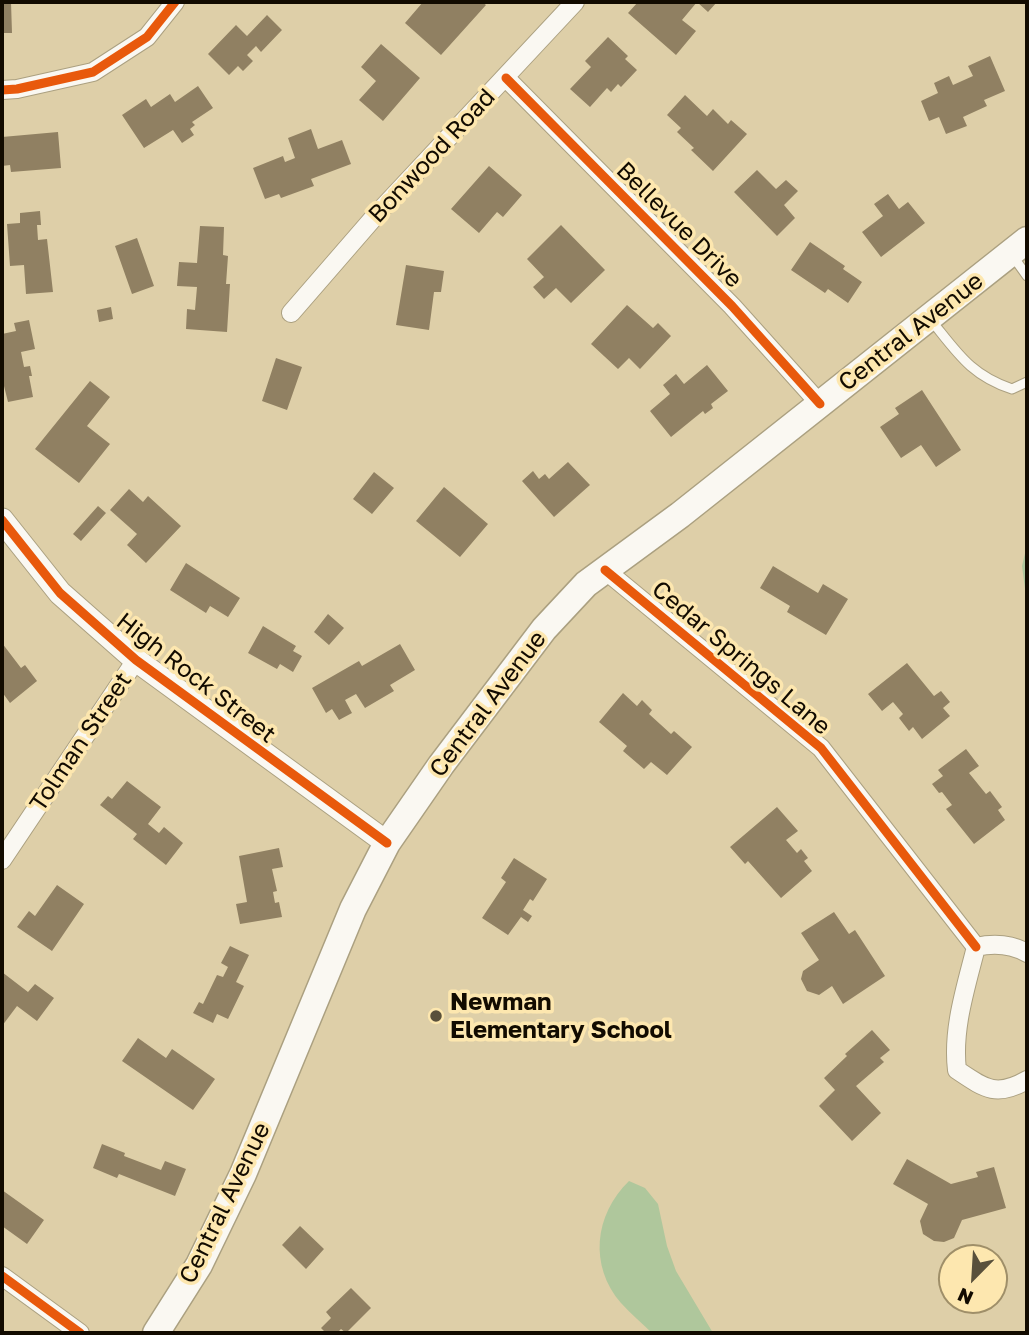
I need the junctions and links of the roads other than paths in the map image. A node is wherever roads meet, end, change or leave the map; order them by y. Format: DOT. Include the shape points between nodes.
graph roads {
  1 [pos="175,2"];
  2 [pos="575,2"];
  3 [pos="506,78"];
  4 [pos="2,90"];
  5 [pos="1019,246"];
  6 [pos="1027,276"];
  7 [pos="291,313"];
  8 [pos="929,317"];
  9 [pos="1027,383"];
  10 [pos="820,404"];
  11 [pos="2,520"];
  12 [pos="605,570"];
  13 [pos="136,660"];
  14 [pos="387,844"];
  15 [pos="2,860"];
  16 [pos="976,947"];
  17 [pos="1027,953"];
  18 [pos="1027,1080"];
  19 [pos="2,1276"];
  20 [pos="80,1333"];
  21 [pos="156,1333"];
  1 -- 4 [label="street" via="147,37 93,72"];
  2 -- 3 [label="street, Bonwood Road"];
  3 -- 7 [label="street, Bonwood Road"];
  3 -- 10 [label="street, Bellevue Drive" via="732,306"];
  5 -- 6 [label="lane"];
  5 -- 8 [label="main road, Central Avenue"];
  8 -- 9 [label="lane" via="964,362 989,381 1012,389"];
  8 -- 10 [label="main road, Central Avenue"];
  10 -- 12 [label="main road, Central Avenue"];
  11 -- 13 [label="street, High Rock Street" via="60,593"];
  12 -- 14 [label="main road, Central Avenue" via="544,629"];
  12 -- 16 [label="street, Cedar Springs Lane" via="821,748"];
  13 -- 14 [label="street, High Rock Street"];
  13 -- 15 [label="street, Tolman Street"];
  14 -- 21 [label="main road, Central Avenue" via="353,909 243,1174 199,1265"];
  16 -- 17 [label="street" via="993,943"];
  16 -- 18 [label="street" via="954,1048 957,1070 984,1088 1010,1090"];
  19 -- 20 [label="street"];
}
